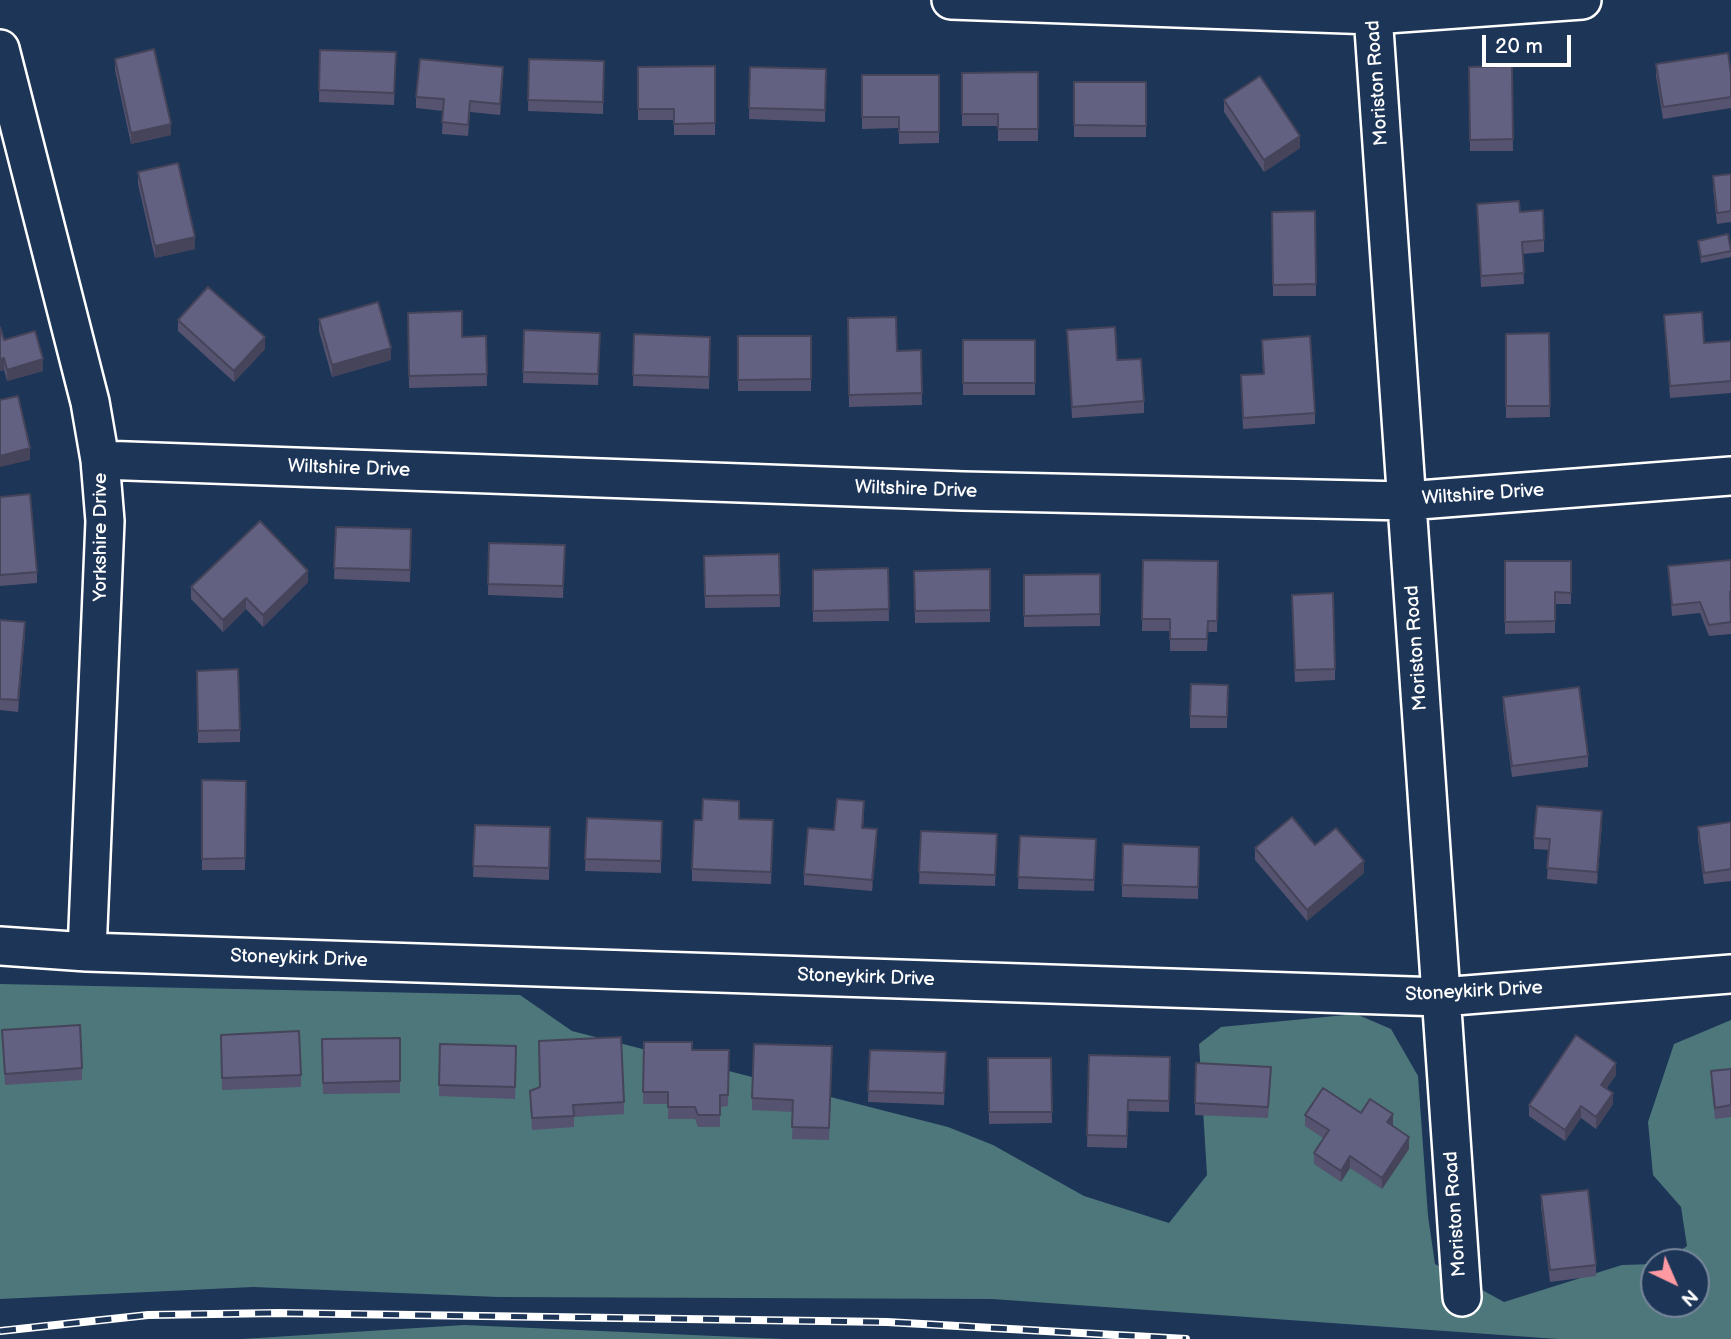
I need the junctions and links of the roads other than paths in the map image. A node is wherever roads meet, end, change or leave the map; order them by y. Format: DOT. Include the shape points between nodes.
graph roads {
  1 [pos="951,0"];
  2 [pos="1582,0"];
  3 [pos="1373,8"];
  4 [pos="0,50"];
  5 [pos="100,460"];
  6 [pos="1731,476"];
  7 [pos="1406,501"];
  8 [pos="0,946"];
  9 [pos="87,952"];
  10 [pos="1731,974"];
  11 [pos="1441,997"];
  12 [pos="1462,1297"];
  1 -- 3 [label="street"];
  2 -- 3 [label="street"];
  3 -- 7 [label="street, Moriston Road"];
  4 -- 5 [label="street, Yorkshire Drive" via="90,402"];
  5 -- 7 [label="street, Wiltshire Drive" via="963,491"];
  5 -- 9 [label="street, Yorkshire Drive" via="105,521"];
  6 -- 7 [label="street, Wiltshire Drive"];
  7 -- 11 [label="street, Moriston Road"];
  8 -- 9 [label="street, Stoneykirk Drive"];
  9 -- 11 [label="street, Stoneykirk Drive"];
  10 -- 11 [label="street, Stoneykirk Drive"];
  11 -- 12 [label="street, Moriston Road"];
}
